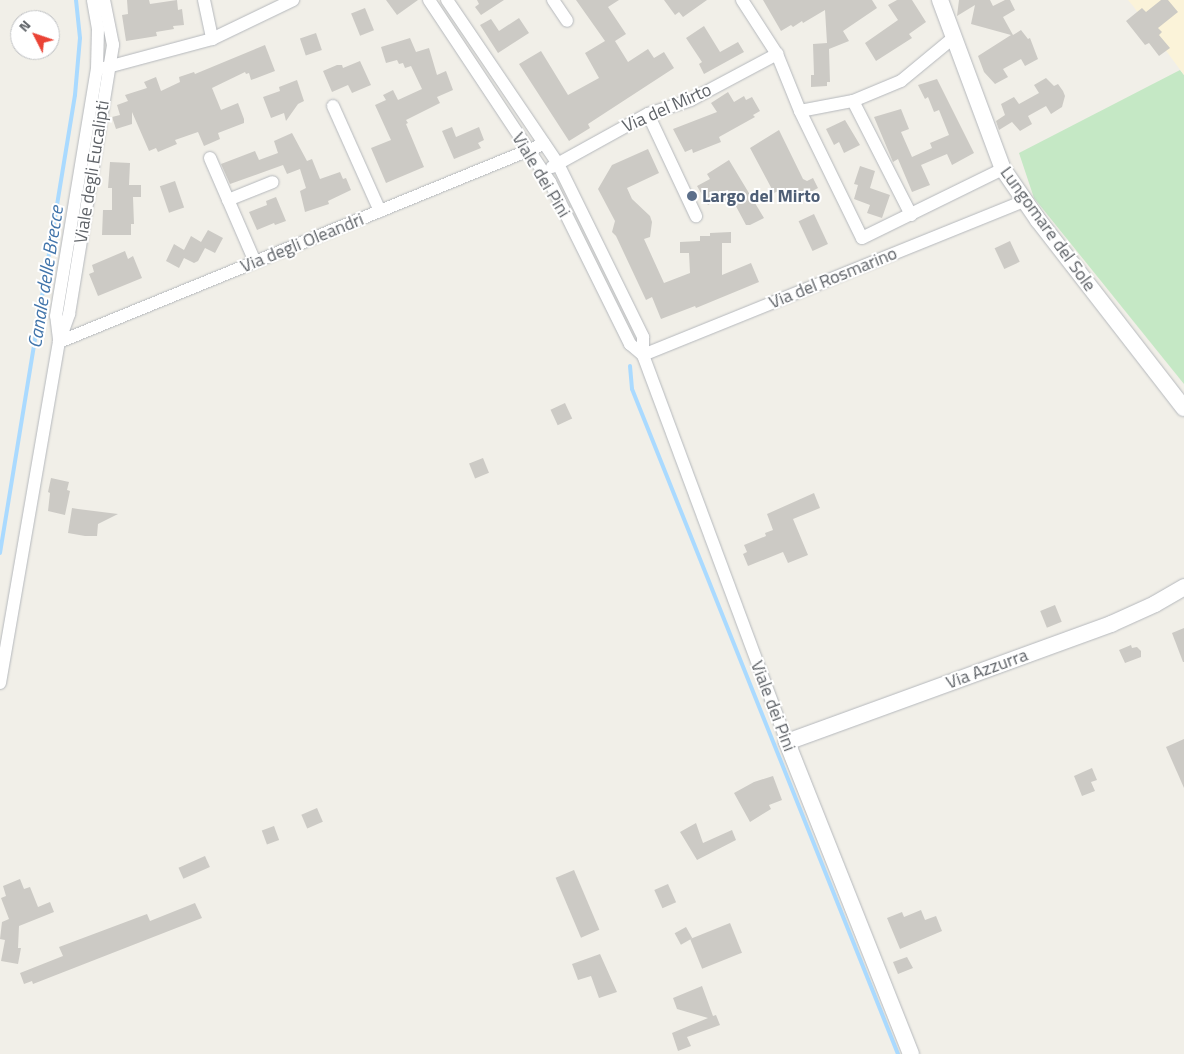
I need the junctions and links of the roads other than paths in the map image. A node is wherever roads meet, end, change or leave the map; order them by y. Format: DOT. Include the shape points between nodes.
graph roads {
  1 [pos="93,0"];
  2 [pos="104,0"];
  3 [pos="204,0"];
  4 [pos="293,0"];
  5 [pos="429,0"];
  6 [pos="447,0"];
  7 [pos="553,0"];
  8 [pos="742,0"];
  9 [pos="940,0"];
  10 [pos="567,21"];
  11 [pos="953,38"];
  12 [pos="212,39"];
  13 [pos="777,54"];
  14 [pos="103,68"];
  15 [pos="853,101"];
  16 [pos="333,106"];
  17 [pos="800,111"];
  18 [pos="648,114"];
  19 [pos="544,144"];
  20 [pos="528,150"];
  21 [pos="210,158"];
  22 [pos="558,164"];
  23 [pos="1002,169"];
  24 [pos="543,173"];
  25 [pos="273,182"];
  26 [pos="228,200"];
  27 [pos="1024,202"];
  28 [pos="380,211"];
  29 [pos="911,215"];
  30 [pos="696,216"];
  31 [pos="255,262"];
  32 [pos="59,342"];
  33 [pos="643,355"];
  34 [pos="1184,408"];
  35 [pos="1184,587"];
  36 [pos="0,683"];
  37 [pos="787,742"];
  38 [pos="911,1054"];
  1 -- 14 [label="street, Viale degli Eucalipti"];
  2 -- 14 [label="street, Viale degli Eucalipti" via="113,46"];
  3 -- 12 [label="street"];
  4 -- 12 [label="street"];
  5 -- 20 [label="street, Viale dei Pini"];
  6 -- 19 [label="street, Viale dei Pini"];
  7 -- 10 [label="street"];
  8 -- 13 [label="street"];
  9 -- 11 [label="street, Lungomare del Sole"];
  11 -- 15 [label="street" via="901,81"];
  11 -- 23 [label="street, Lungomare del Sole"];
  12 -- 14 [label="street"];
  13 -- 17 [label="street"];
  13 -- 18 [label="street, Via del Mirto" via="690,100"];
  14 -- 32 [label="street, Viale degli Eucalipti" via="69,314"];
  15 -- 17 [label="street"];
  15 -- 29 [label="street"];
  16 -- 28 [label="street"];
  17 -- 29 [label="street, Via del Rosmarino" via="862,238"];
  18 -- 22 [label="street, Via del Mirto"];
  18 -- 30 [label="street"];
  19 -- 20 [label="street, Via degli Oleandri"];
  19 -- 22 [label="street, Viale dei Pini"];
  20 -- 24 [label="street, Viale dei Pini"];
  20 -- 28 [label="street, Via degli Oleandri"];
  21 -- 26 [label="street"];
  22 -- 24 [label="street, Via del Mirto"];
  22 -- 33 [label="street, Viale dei Pini" via="642,337"];
  23 -- 27 [label="street, Lungomare del Sole"];
  23 -- 29 [label="street, Via del Rosmarino"];
  24 -- 33 [label="street, Viale dei Pini" via="630,344"];
  25 -- 26 [label="street"];
  26 -- 31 [label="street"];
  27 -- 33 [label="street, Via del Rosmarino"];
  27 -- 34 [label="street, Lungomare del Sole"];
  28 -- 31 [label="street, Via degli Oleandri"];
  31 -- 32 [label="street, Via degli Oleandri"];
  32 -- 36 [label="street, Viale degli Eucalipti"];
  33 -- 37 [label="street, Viale dei Pini"];
  35 -- 37 [label="street, Via Azzurra" via="1111,624"];
  37 -- 38 [label="street, Viale dei Pini"];
}
